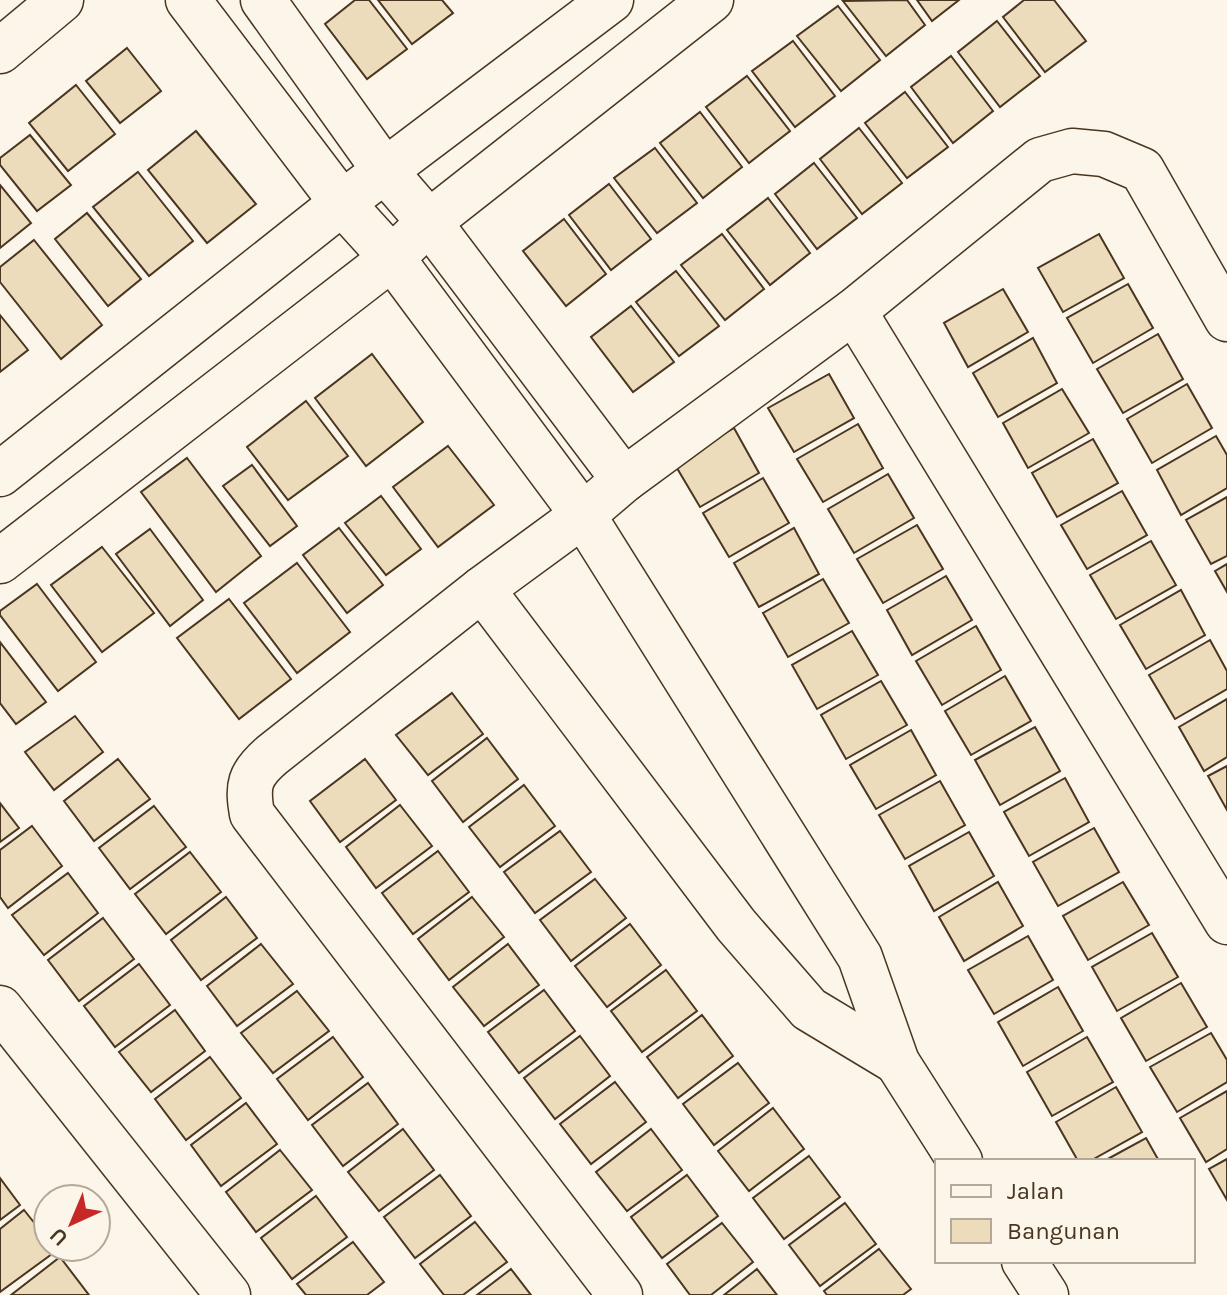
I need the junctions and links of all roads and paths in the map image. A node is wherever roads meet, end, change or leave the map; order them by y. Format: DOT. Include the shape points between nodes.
graph roads {
  1 [pos="188,0"];
  2 [pos="263,0"];
  3 [pos="611,0"];
  4 [pos="711,0"];
  5 [pos="41,7"];
  6 [pos="0,51"];
  7 [pos="385,171"];
  8 [pos="342,203"];
  9 [pos="429,222"];
  10 [pos="392,258"];
  11 [pos="854,311"];
  12 [pos="1227,319"];
  13 [pos="0,474"];
  14 [pos="624,480"];
  15 [pos="583,515"];
  16 [pos="0,561"];
  17 [pos="482,589"];
  18 [pos="1227,922"];
  19 [pos="0,1008"];
  20 [pos="897,1062"];
  21 [pos="959,1159"];
  22 [pos="1025,1263"];
  23 [pos="228,1295"];
  24 [pos="620,1295"];
  25 [pos="1046,1295"];
  1 -- 8 [label="street"];
  2 -- 7 [label="street"];
  3 -- 7 [label="street"];
  4 -- 9 [label="street"];
  5 -- 6 [label="street"];
  7 -- 8 [label="street"];
  7 -- 9 [label="street"];
  8 -- 10 [label="street"];
  8 -- 13 [label="street"];
  9 -- 10 [label="street"];
  9 -- 14 [label="street"];
  10 -- 15 [label="street"];
  10 -- 16 [label="street"];
  11 -- 12 [label="street" via="1040,160 1072,151 1104,154 1142,170"];
  11 -- 14 [label="street"];
  11 -- 18 [label="street"];
  14 -- 15 [label="street"];
  15 -- 17 [label="street"];
  15 -- 20 [label="street" via="860,957"];
  17 -- 20 [label="street" via="736,925 809,1009"];
  17 -- 24 [label="street" via="261,764 248,791 252,814"];
  19 -- 23 [label="street"];
  20 -- 21 [label="street"];
  22 -- 25 [label="street"];
}
